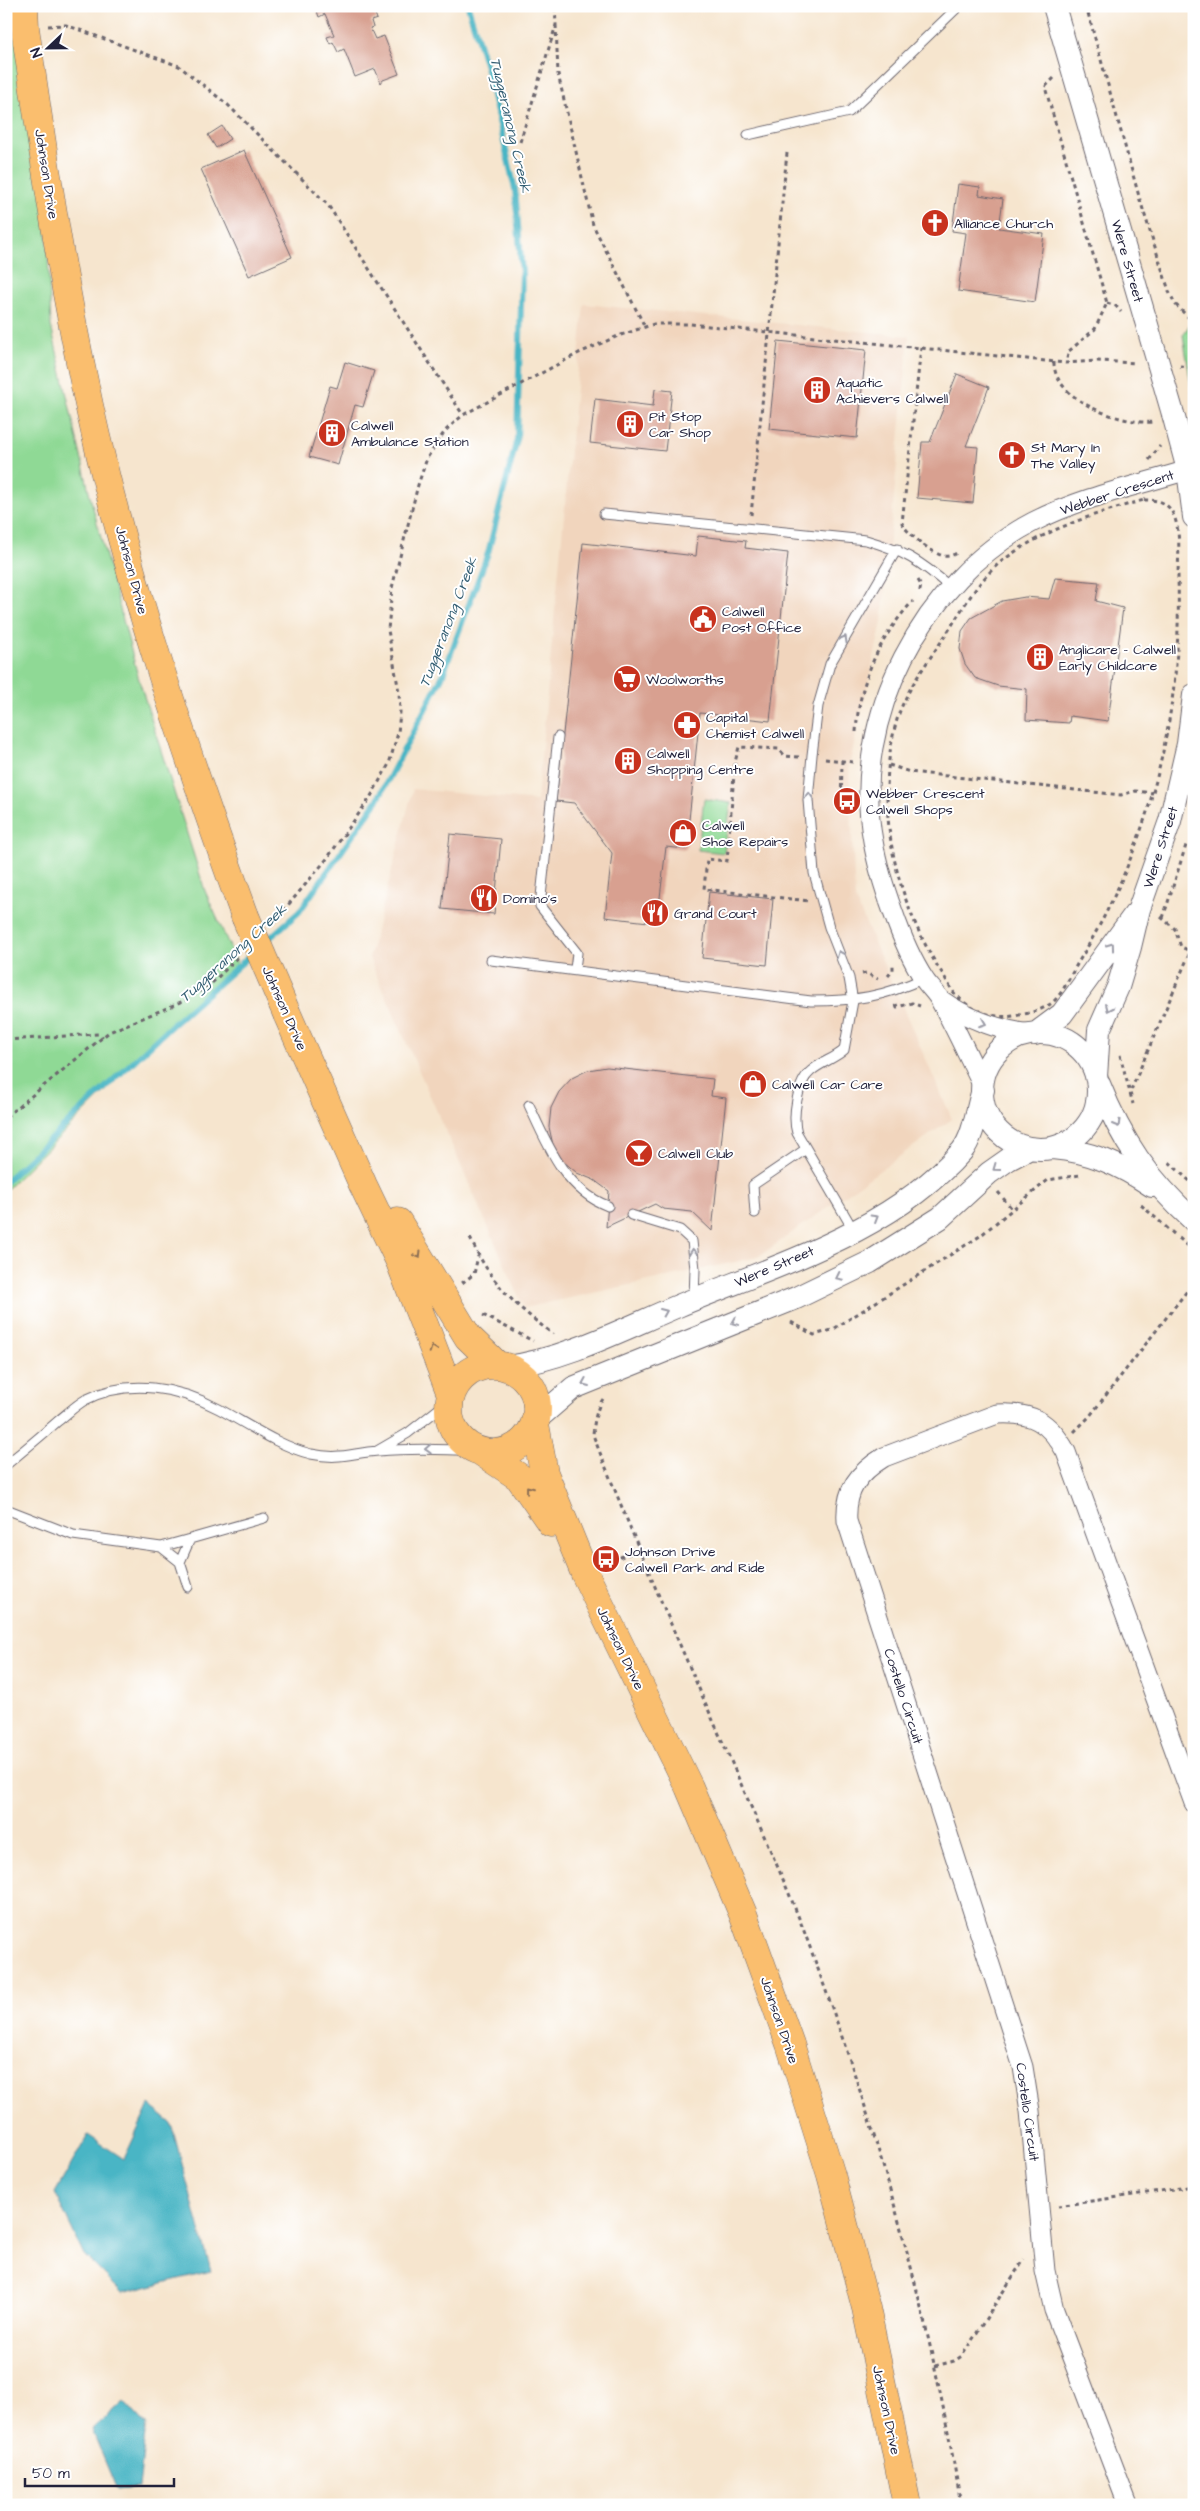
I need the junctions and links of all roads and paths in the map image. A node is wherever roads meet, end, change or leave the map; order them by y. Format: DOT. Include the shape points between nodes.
graph roads {
  1 [pos="555,6"];
  2 [pos="959,6"];
  3 [pos="1054,6"];
  4 [pos="1086,6"];
  5 [pos="24,17"];
  6 [pos="556,25"];
  7 [pos="1053,68"];
  8 [pos="748,135"];
  9 [pos="520,142"];
  10 [pos="787,154"];
  11 [pos="1107,304"];
  12 [pos="1135,317"];
  13 [pos="1194,323"];
  14 [pos="645,327"];
  15 [pos="769,331"];
  16 [pos="921,347"];
  17 [pos="1098,361"];
  18 [pos="1054,362"];
  19 [pos="1066,363"];
  20 [pos="463,415"];
  21 [pos="1166,420"];
  22 [pos="1160,440"];
  23 [pos="1146,462"];
  24 [pos="1188,470"];
  25 [pos="604,514"];
  26 [pos="1194,517"];
  27 [pos="750,528"];
  28 [pos="897,549"];
  29 [pos="960,550"];
  30 [pos="950,587"];
  31 [pos="1194,695"];
  32 [pos="558,737"];
  33 [pos="811,758"];
  34 [pos="842,760"];
  35 [pos="854,762"];
  36 [pos="888,765"];
  37 [pos="1153,793"];
  38 [pos="1176,797"];
  39 [pos="853,809"];
  40 [pos="1189,832"];
  41 [pos="822,901"];
  42 [pos="1139,909"];
  43 [pos="272,925"];
  44 [pos="1194,944"];
  45 [pos="1193,952"];
  46 [pos="239,957"];
  47 [pos="491,960"];
  48 [pos="576,970"];
  49 [pos="849,978"];
  50 [pos="924,978"];
  51 [pos="886,979"];
  52 [pos="940,1000"];
  53 [pos="853,1001"];
  54 [pos="898,1007"];
  55 [pos="926,1012"];
  56 [pos="1033,1034"];
  57 [pos="103,1037"];
  58 [pos="6,1040"];
  59 [pos="1118,1047"];
  60 [pos="1097,1078"];
  61 [pos="983,1088"];
  62 [pos="529,1105"];
  63 [pos="330,1108"];
  64 [pos="6,1117"];
  65 [pos="1040,1148"];
  66 [pos="806,1149"];
  67 [pos="1162,1156"];
  68 [pos="1089,1173"];
  69 [pos="1194,1185"];
  70 [pos="1165,1195"];
  71 [pos="1139,1204"];
  72 [pos="608,1206"];
  73 [pos="755,1213"];
  74 [pos="631,1215"];
  75 [pos="1194,1221"];
  76 [pos="854,1231"];
  77 [pos="470,1238"];
  78 [pos="1194,1251"];
  79 [pos="478,1256"];
  80 [pos="1194,1282"];
  81 [pos="443,1296"];
  82 [pos="694,1299"];
  83 [pos="476,1311"];
  84 [pos="782,1317"];
  85 [pos="547,1340"];
  86 [pos="537,1343"];
  87 [pos="501,1366"];
  88 [pos="606,1394"];
  89 [pos="450,1397"];
  90 [pos="536,1422"];
  91 [pos="1062,1444"];
  92 [pos="377,1451"];
  93 [pos="480,1452"];
  94 [pos="6,1465"];
  95 [pos="6,1509"];
  96 [pos="264,1518"];
  97 [pos="190,1540"];
  98 [pos="161,1547"];
  99 [pos="638,1550"];
  100 [pos="180,1562"];
  101 [pos="596,1569"];
  102 [pos="188,1587"];
  103 [pos="1194,1803"];
  104 [pos="1194,2186"];
  105 [pos="1040,2209"];
  106 [pos="1030,2251"];
  107 [pos="936,2366"];
  108 [pos="905,2500"];
  109 [pos="961,2505"];
  110 [pos="1128,2505"];
  1 -- 6 [label="path"];
  2 -- 8 [label="lane" via="849,112"];
  3 -- 12 [label="street, Were Street"];
  4 -- 13 [label="path" via="1170,294"];
  5 -- 20 [label="path" via="66,25 179,66 228,105 328,205"];
  5 -- 63 [label="main road, Johnson Drive, bridge" via="48,187 70,311 94,426 128,561 201,794 245,916"];
  6 -- 9 [label="path"];
  6 -- 14 [label="path" via="558,74 593,225"];
  7 -- 11 [label="path" via="1055,77 1045,87"];
  10 -- 15 [label="path"];
  11 -- 12 [label="path"];
  11 -- 19 [label="path" via="1095,329 1069,351"];
  12 -- 21 [label="street, Were Street, bridge"];
  14 -- 15 [label="path" via="690,324"];
  14 -- 20 [label="path" via="579,353"];
  15 -- 16 [label="path"];
  15 -- 27 [label="path"];
  16 -- 18 [label="path"];
  16 -- 29 [label="path" via="902,523 906,532 944,556"];
  17 -- 19 [label="path"];
  18 -- 19 [label="path"];
  18 -- 21 [label="path" via="1059,381 1088,405 1123,420 1141,423"];
  20 -- 43 [label="path" via="444,431 427,458 392,588 388,630 400,712 389,764 370,798 326,860"];
  21 -- 24 [label="street, Were Street"];
  22 -- 23 [label="path" via="1160,447"];
  24 -- 26 [label="street, Were Street"];
  24 -- 30 [label="street, Webber Crescent" via="1067,506 1031,523 979,558"];
  25 -- 27 [label="lane"];
  27 -- 28 [label="lane" via="866,540"];
  28 -- 30 [label="lane" via="924,564"];
  33 -- 28 [label="lane, one-way" via="818,706 830,664"];
  30 -- 50 [label="street, Webber Crescent" via="914,636 890,685 874,742 870,792 872,841 892,912"];
  31 -- 38 [label="street, Were Street" via="1188,744"];
  32 -- 48 [label="lane" via="540,906 578,953"];
  33 -- 34 [label="path"];
  41 -- 33 [label="lane, one-way" via="814,873 810,836"];
  33 -- 41 [label="path" via="785,756 779,749 739,747 727,861 707,859 704,889"];
  34 -- 35 [label="path"];
  34 -- 39 [label="path" via="841,810"];
  36 -- 37 [label="path" via="910,772 1121,795 1136,791"];
  36 -- 37 [label="path" via="889,827 894,859 902,890 926,946 955,994 975,1010 1002,1018 1027,1014 1054,1002 1097,931 1131,857"];
  36 -- 37 [label="path" via="896,722 907,695 974,591 1000,563 1026,544 1063,525 1144,500 1158,500 1174,514 1177,528 1179,614 1173,693"];
  37 -- 38 [label="path"];
  38 -- 42 [label="street, Were Street"];
  40 -- 45 [label="path" via="1163,918 1176,929 1181,948"];
  49 -- 41 [label="lane, one-way"];
  56 -- 42 [label="street, Were Street, one-way" via="1062,1014"];
  42 -- 60 [label="street, Were Street, one-way" via="1118,988 1099,1030"];
  44 -- 45 [label="path"];
  45 -- 59 [label="path" via="1131,1091"];
  46 -- 57 [label="path" via="213,982 186,1000"];
  47 -- 48 [label="lane"];
  48 -- 53 [label="lane" via="811,1002"];
  49 -- 51 [label="path" via="866,973 876,980"];
  49 -- 53 [label="lane"];
  50 -- 52 [label="street, Webber Crescent"];
  50 -- 53 [label="lane" via="892,992"];
  52 -- 56 [label="street, Webber Crescent, one-way" via="982,1024"];
  52 -- 61 [label="street, Webber Crescent"];
  53 -- 66 [label="lane" via="844,1050 814,1068 804,1079 794,1116 796,1133"];
  54 -- 55 [label="path" via="912,1003"];
  56 -- 60 [label="street" via="1056,1035 1078,1047 1093,1066"];
  56 -- 61 [label="street" via="1019,1037 998,1052 985,1074"];
  57 -- 58 [label="path" via="98,1034"];
  57 -- 64 [label="path"];
  60 -- 65 [label="street" via="1096,1105 1084,1129 1062,1144"];
  60 -- 70 [label="street, one-way" via="1109,1110 1142,1167"];
  61 -- 65 [label="street" via="986,1112 992,1123 1011,1141"];
  76 -- 61 [label="street, Were Street, one-way" via="924,1186 963,1149"];
  62 -- 72 [label="lane" via="568,1178 596,1202"];
  63 -- 81 [label="main road, Johnson Drive, one-way"];
  89 -- 63 [label="main road, Johnson Drive, one-way" via="400,1262"];
  65 -- 70 [label="street" via="1076,1150 1103,1158"];
  65 -- 90 [label="street, one-way" via="1009,1159 940,1218 870,1262 796,1298 573,1388"];
  66 -- 73 [label="lane" via="753,1185"];
  66 -- 76 [label="lane"];
  67 -- 69 [label="path"];
  68 -- 84 [label="path" via="1048,1180 980,1236 832,1330 814,1335"];
  70 -- 75 [label="street"];
  71 -- 78 [label="path"];
  82 -- 74 [label="lane, one-way" via="696,1269 692,1241 680,1230"];
  76 -- 82 [label="street, Were Street"];
  77 -- 79 [label="path"];
  79 -- 81 [label="path" via="474,1274"];
  79 -- 85 [label="path" via="517,1307 556,1337"];
  80 -- 91 [label="path" via="1089,1417"];
  81 -- 87 [label="main road, Johnson Drive" via="468,1338"];
  87 -- 82 [label="street, Were Street, one-way" via="536,1363"];
  83 -- 86 [label="path"];
  87 -- 89 [label="main road" via="474,1369 464,1375"];
  87 -- 90 [label="main road" via="527,1380 534,1391"];
  88 -- 99 [label="path" via="599,1405 593,1436"];
  89 -- 92 [label="lane" via="408,1433"];
  89 -- 93 [label="main road" via="452,1426 465,1444"];
  90 -- 93 [label="main road" via="527,1439 518,1446 497,1454"];
  90 -- 101 [label="main road, Johnson Drive" via="544,1473"];
  91 -- 103 [label="street, Costello Circuit"];
  91 -- 105 [label="street, Costello Circuit" via="1043,1422 1016,1413 997,1414 884,1458 867,1468 850,1492 846,1512 1023,2067"];
  93 -- 92 [label="lane, one-way" via="440,1449"];
  92 -- 94 [label="lane" via="330,1458 308,1453 174,1390 144,1386 85,1400"];
  101 -- 93 [label="main road, Johnson Drive, one-way" via="519,1477"];
  95 -- 98 [label="lane" via="73,1535"];
  96 -- 97 [label="lane"];
  97 -- 98 [label="lane"];
  97 -- 100 [label="lane"];
  98 -- 100 [label="lane"];
  99 -- 101 [label="path"];
  99 -- 107 [label="path" via="811,1948 890,2187"];
  100 -- 102 [label="lane"];
  101 -- 108 [label="main road, Johnson Drive" via="743,1914 790,2044 831,2175 866,2308"];
  104 -- 105 [label="path"];
  105 -- 110 [label="street, Costello Circuit" via="1045,2271 1054,2310"];
  106 -- 107 [label="path" via="962,2356"];
  107 -- 109 [label="path"];
}
